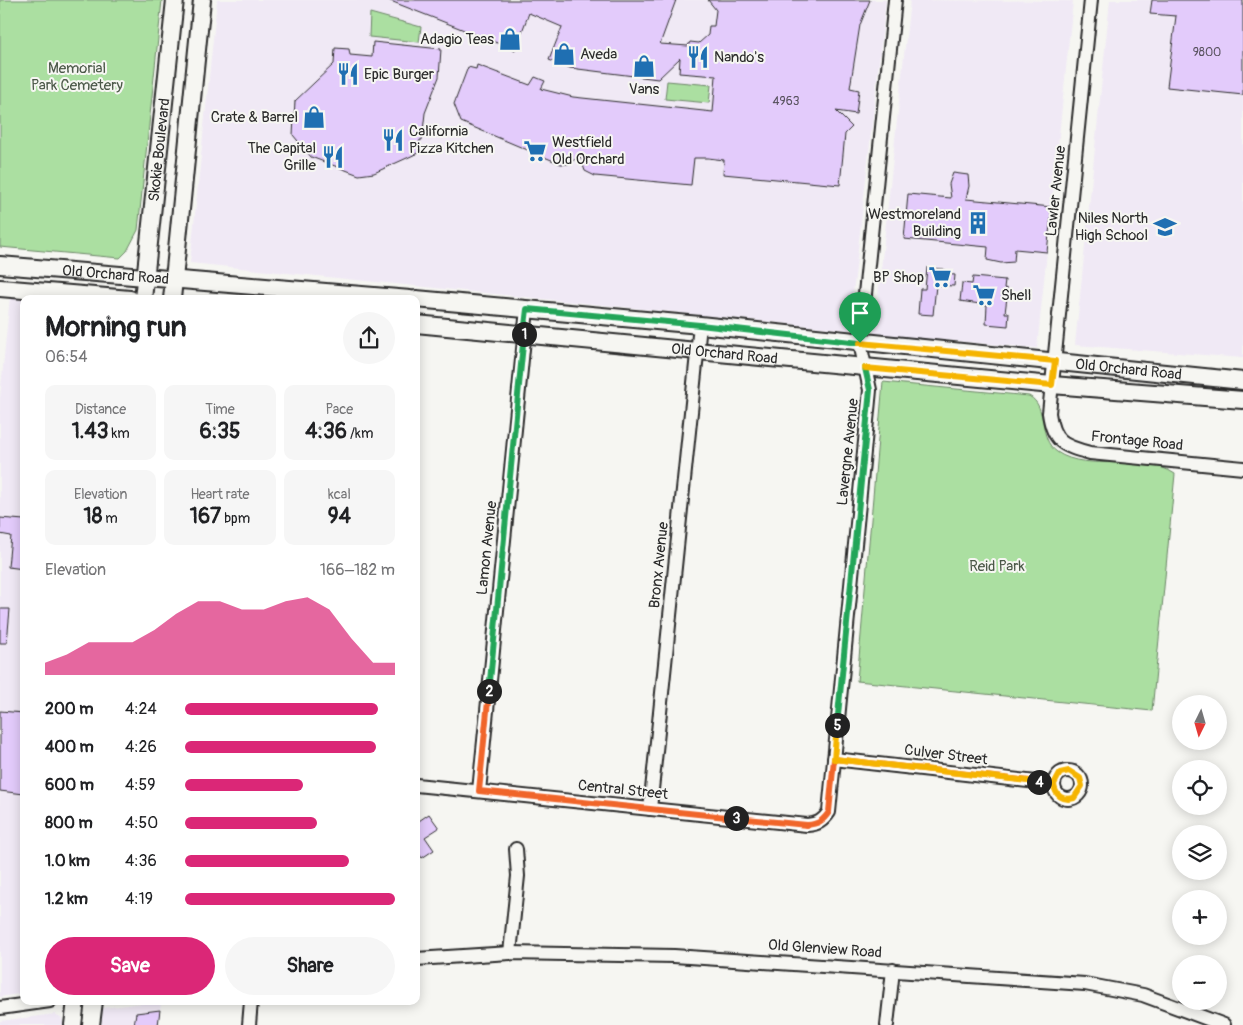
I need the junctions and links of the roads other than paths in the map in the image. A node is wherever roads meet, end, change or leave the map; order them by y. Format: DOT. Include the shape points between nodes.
graph roads {
  1 [pos="175,0"];
  2 [pos="202,0"];
  3 [pos="895,0"];
  4 [pos="1091,0"];
  5 [pos="0,265"];
  6 [pos="146,276"];
  7 [pos="174,278"];
  8 [pos="0,288"];
  9 [pos="83,295"];
  10 [pos="144,295"];
  11 [pos="172,295"];
  12 [pos="365,295"];
  13 [pos="420,299"];
  14 [pos="527,309"];
  15 [pos="420,324"];
  16 [pos="700,325"];
  17 [pos="524,335"];
  18 [pos="860,343"];
  19 [pos="697,351"];
  20 [pos="1055,361"];
  21 [pos="865,368"];
  22 [pos="1243,381"];
  23 [pos="1052,385"];
  24 [pos="1243,400"];
  25 [pos="1243,468"];
  26 [pos="834,759"];
  27 [pos="420,784"];
  28 [pos="1054,784"];
  29 [pos="479,791"];
  30 [pos="650,809"];
  31 [pos="824,819"];
  32 [pos="516,849"];
  33 [pos="510,953"];
  34 [pos="420,959"];
  35 [pos="892,970"];
  36 [pos="21,1005"];
  37 [pos="76,1005"];
  38 [pos="94,1005"];
  39 [pos="252,1005"];
  40 [pos="0,1008"];
  41 [pos="73,1025"];
  42 [pos="91,1025"];
  43 [pos="249,1025"];
  44 [pos="887,1025"];
  45 [pos="1224,1025"];
  1 -- 6 [label="main road, Skokie Boulevard"];
  2 -- 7 [label="main road, Skokie Boulevard"];
  3 -- 18 [label="street, Lavergne Avenue"];
  4 -- 20 [label="street, Lawler Avenue"];
  5 -- 6 [label="main road, Old Orchard Road"];
  6 -- 7 [label="main road, Old Orchard Road"];
  6 -- 10 [label="main road, Skokie Boulevard"];
  7 -- 11 [label="main road, Skokie Boulevard"];
  7 -- 12 [label="main road, Old Orchard Road"];
  8 -- 9 [label="main road, Old Orchard Road"];
  13 -- 14 [label="main road, Old Orchard Road"];
  14 -- 16 [label="main road, Old Orchard Road"];
  14 -- 17 [label="street, Lamon Avenue"];
  15 -- 17 [label="main road, Old Orchard Road"];
  16 -- 18 [label="main road, Old Orchard Road"];
  16 -- 19 [label="street, Bronx Avenue"];
  17 -- 19 [label="main road, Old Orchard Road"];
  17 -- 29 [label="street, Lamon Avenue"];
  18 -- 20 [label="main road, Old Orchard Road"];
  18 -- 21 [label="street, Lavergne Avenue"];
  19 -- 21 [label="main road, Old Orchard Road"];
  19 -- 30 [label="street, Bronx Avenue"];
  20 -- 22 [label="main road, Old Orchard Road"];
  20 -- 23 [label="street, Lawler Avenue"];
  21 -- 23 [label="main road, Old Orchard Road"];
  21 -- 26 [label="street, Lavergne Avenue" via="870,390"];
  23 -- 24 [label="main road, Old Orchard Road"];
  23 -- 25 [label="street, Frontage Road" via="1051,428 1058,440 1070,448 1090,453"];
  26 -- 28 [label="street, Culver Street"];
  26 -- 31 [label="street, Lavergne Avenue" via="830,802"];
  27 -- 29 [label="street, Central Street"];
  29 -- 30 [label="street, Central Street"];
  30 -- 31 [label="street, Central Street" via="807,825"];
  32 -- 33 [label="street" via="518,876"];
  33 -- 34 [label="street, Old Glenview Road"];
  33 -- 35 [label="street, Old Glenview Road" via="674,956"];
  35 -- 44 [label="street"];
  35 -- 45 [label="street, Old Glenview Road" via="1085,984 1122,990 1151,997"];
  36 -- 40 [label="street"];
  37 -- 41 [label="main road"];
  38 -- 42 [label="main road"];
  39 -- 43 [label="street"];
}
